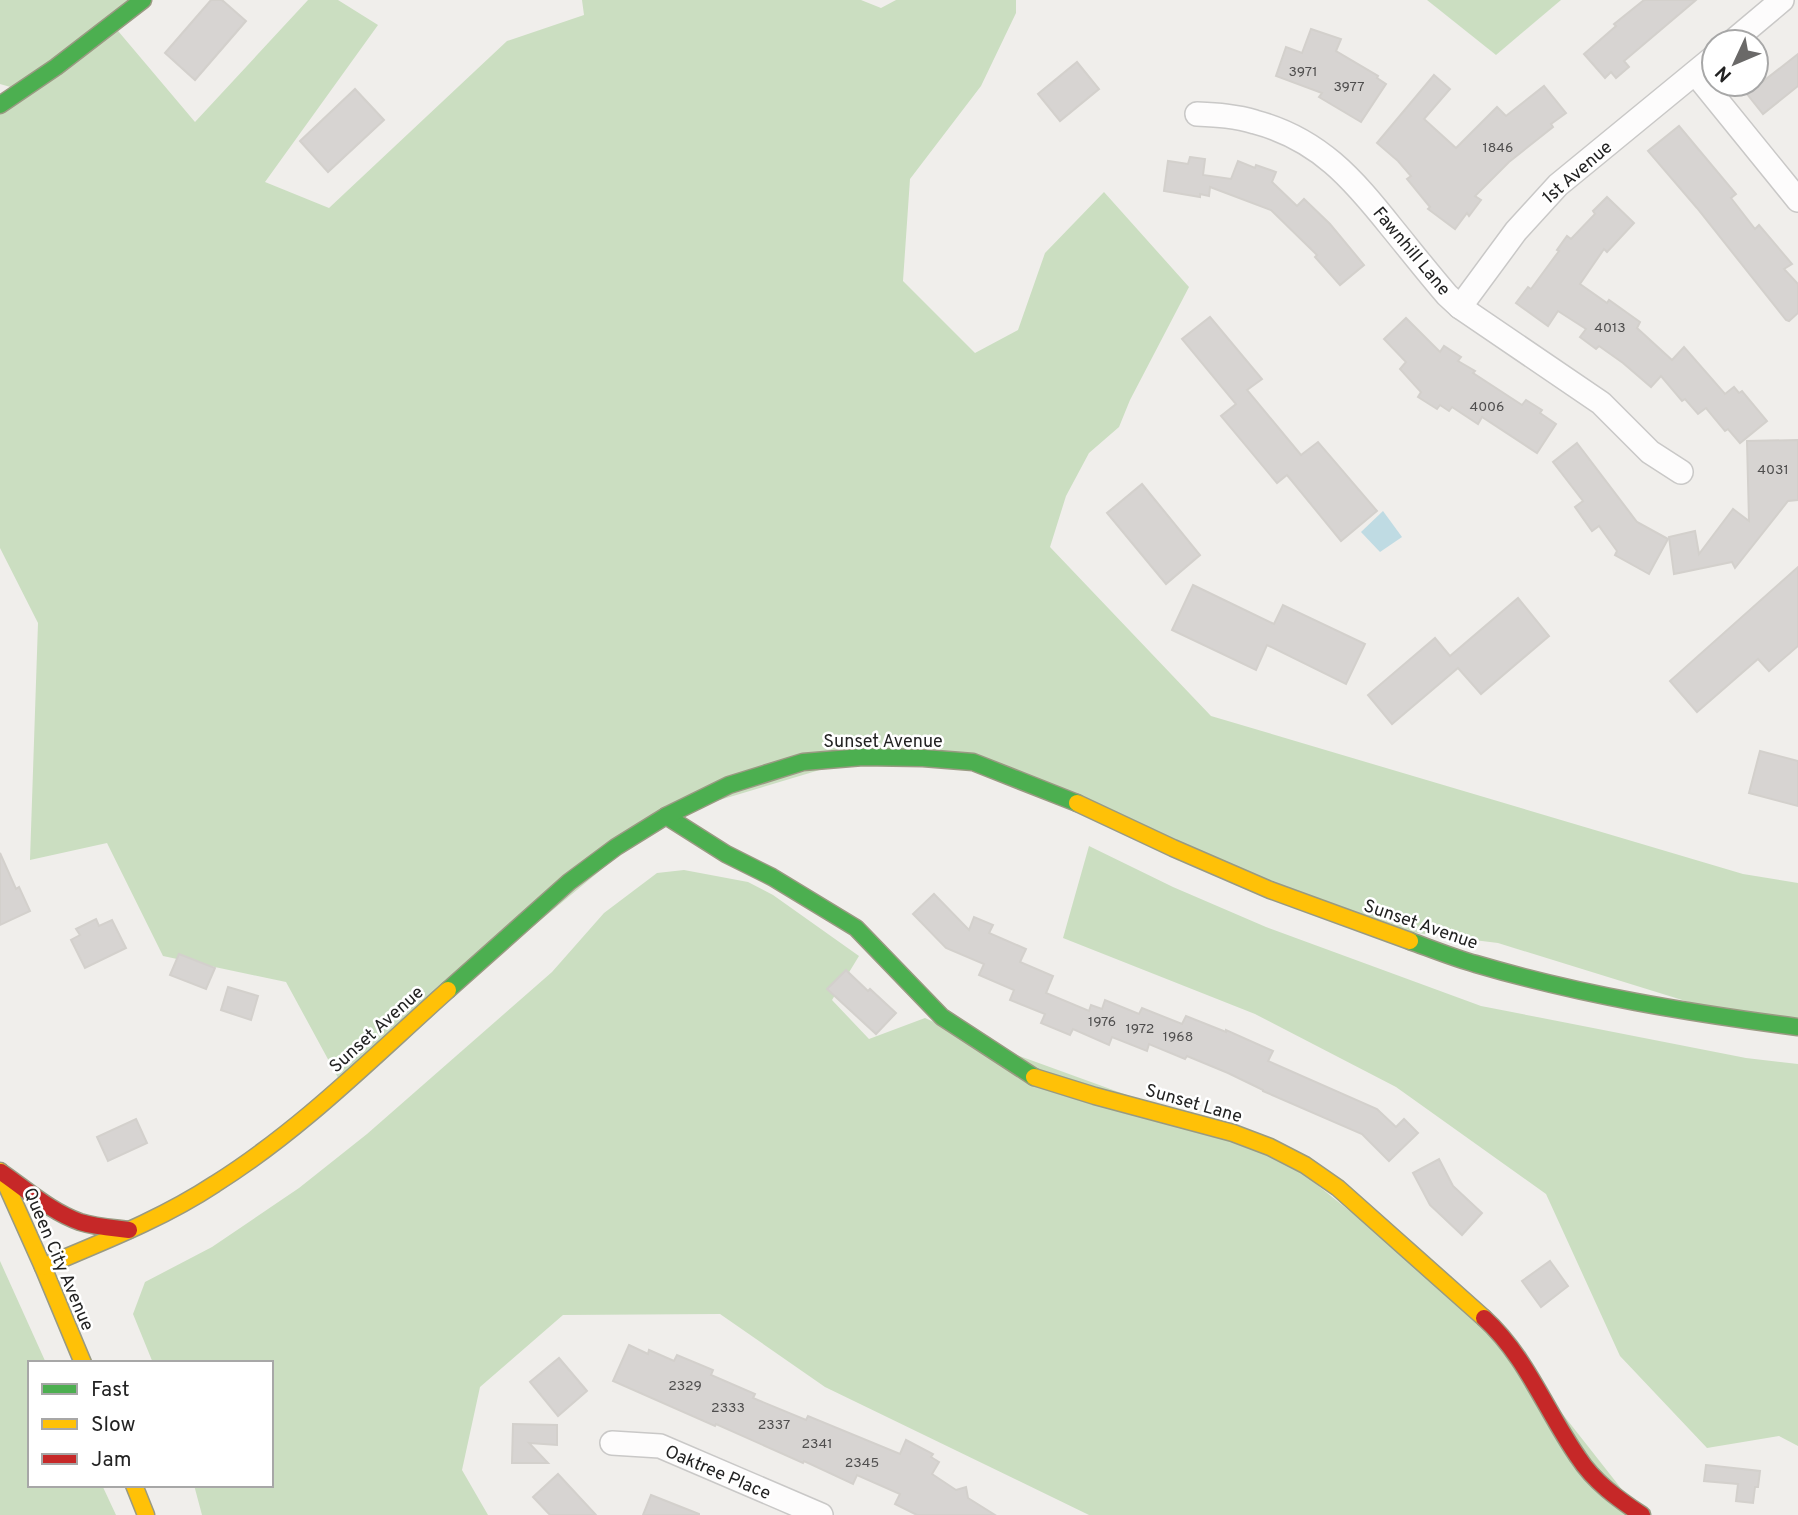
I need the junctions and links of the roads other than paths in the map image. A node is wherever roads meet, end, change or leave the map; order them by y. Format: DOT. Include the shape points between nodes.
graph roads {
  1 [pos="143,0"];
  2 [pos="1782,0"];
  3 [pos="1749,28"];
  4 [pos="1700,69"];
  5 [pos="1695,73"];
  6 [pos="0,105"];
  7 [pos="1197,114"];
  8 [pos="1798,200"];
  9 [pos="1460,307"];
  10 [pos="1681,472"];
  11 [pos="666,816"];
  12 [pos="1798,1027"];
  13 [pos="0,1171"];
  14 [pos="131,1230"];
  15 [pos="43,1267"];
  16 [pos="82,1361"];
  17 [pos="612,1443"];
  18 [pos="135,1487"];
  19 [pos="146,1515"];
  20 [pos="821,1515"];
  21 [pos="1642,1515"];
  1 -- 6 [label="street"];
  2 -- 3 [label="street"];
  4 -- 5 [label="street, 1st Avenue"];
  5 -- 8 [label="street"];
  5 -- 9 [label="street, 1st Avenue" via="1558,185 1516,231"];
  7 -- 9 [label="street, Fawnhill Lane" via="1257,122 1312,146 1358,186"];
  9 -- 10 [label="street, Fawnhill Lane" via="1601,403 1650,452"];
  11 -- 12 [label="street, Sunset Avenue" via="729,785 803,762 887,757 973,762 1095,810 1270,890 1475,964 1610,998"];
  11 -- 14 [label="street, Sunset Avenue" via="569,882 286,1134 191,1199"];
  11 -- 21 [label="street, Sunset Lane" via="856,928 942,1017 1034,1077 1270,1147 1338,1188 1494,1327 1578,1458 1596,1480"];
  13 -- 14 [label="street" via="76,1220"];
  13 -- 15 [label="street, Queen City Avenue"];
  14 -- 15 [label="street, Sunset Avenue"];
  15 -- 16 [label="street, Queen City Avenue"];
  17 -- 20 [label="street, Oaktree Place" via="660,1446"];
  18 -- 19 [label="street"];
}
